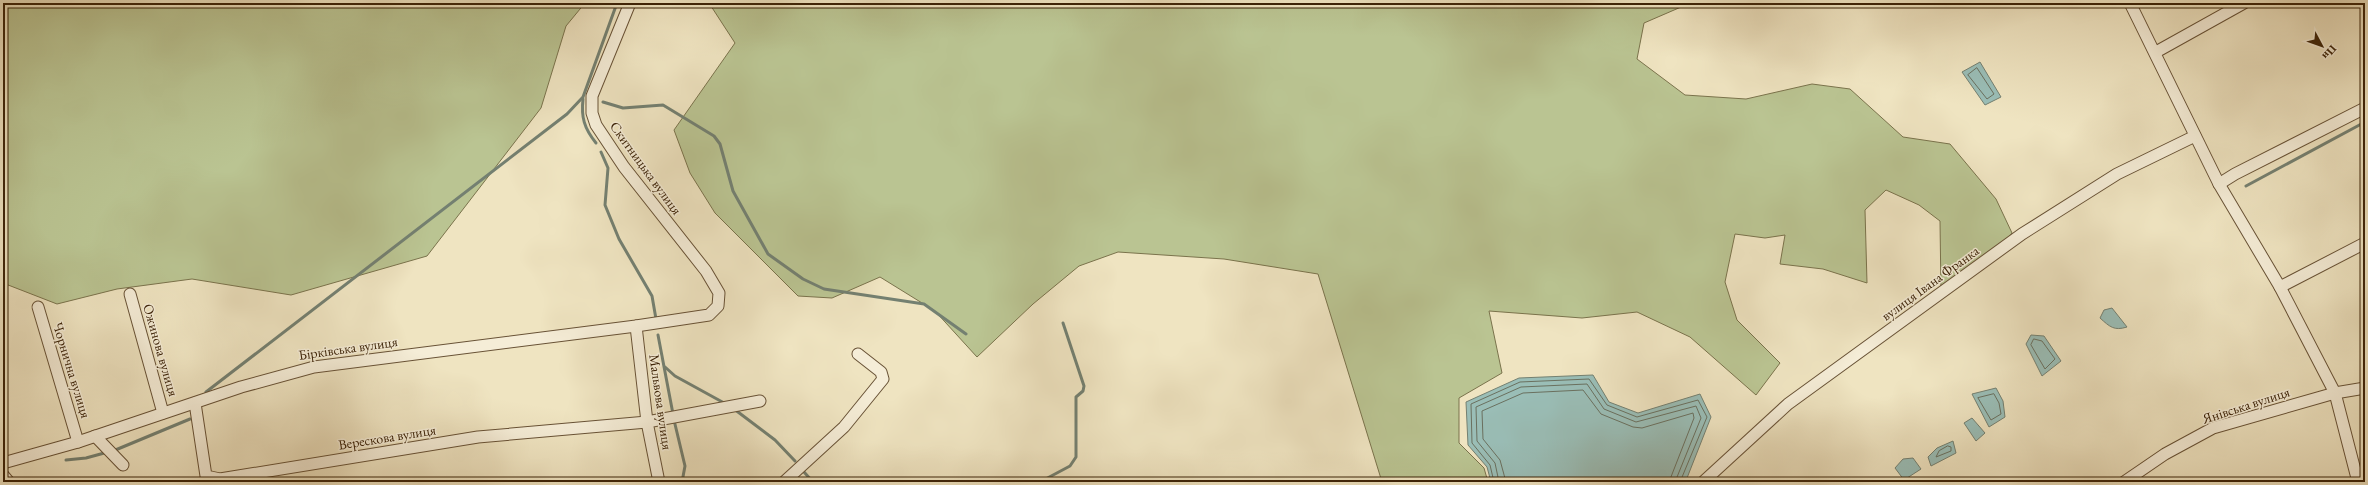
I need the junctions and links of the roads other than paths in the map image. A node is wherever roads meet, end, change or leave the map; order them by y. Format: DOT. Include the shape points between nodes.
graph roads {
  1 [pos="630,3"];
  2 [pos="2130,3"];
  3 [pos="2244,3"];
  4 [pos="2156,52"];
  5 [pos="2365,108"];
  6 [pos="2195,136"];
  7 [pos="2220,184"];
  8 [pos="2365,243"];
  9 [pos="2280,287"];
  10 [pos="130,294"];
  11 [pos="38,307"];
  12 [pos="709,315"];
  13 [pos="636,326"];
  14 [pos="858,354"];
  15 [pos="2365,388"];
  16 [pos="2335,393"];
  17 [pos="760,401"];
  18 [pos="195,403"];
  19 [pos="163,413"];
  20 [pos="647,422"];
  21 [pos="95,436"];
  22 [pos="78,442"];
  23 [pos="3,463"];
  24 [pos="123,465"];
  25 [pos="3,475"];
  26 [pos="9,482"];
  27 [pos="659,482"];
  28 [pos="784,482"];
  29 [pos="1702,482"];
  30 [pos="2124,482"];
  31 [pos="2358,482"];
  1 -- 12 [label="street, Скитницька вулиця" via="592,96 592,113 596,125 624,167 719,292 718,306"];
  2 -- 4 [label="street"];
  3 -- 4 [label="street"];
  4 -- 6 [label="street"];
  5 -- 7 [label="street"];
  6 -- 7 [label="street"];
  6 -- 29 [label="street, вулиця Івана Франка" via="2117,174 2022,234 1788,404"];
  7 -- 9 [label="street"];
  8 -- 9 [label="street"];
  9 -- 16 [label="street"];
  10 -- 19 [label="street, Ожинова вулиця"];
  11 -- 22 [label="street, Чорнична вулиця"];
  12 -- 13 [label="street, Бірківська вулиця"];
  13 -- 18 [label="street, Бірківська вулиця" via="314,366"];
  13 -- 20 [label="street, Мальвова вулиця"];
  14 -- 28 [label="street" via="881,372 883,379 844,427"];
  15 -- 16 [label="street, Янівська вулиця"];
  16 -- 30 [label="street, Янівська вулиця" via="2213,428 2164,454"];
  16 -- 31 [label="street"];
  17 -- 20 [label="street"];
  18 -- 19 [label="street, Бірківська вулиця"];
  18 -- 20 [label="street, Верескова вулиця" via="206,476 220,479 478,437"];
  19 -- 21 [label="street, Бірківська вулиця"];
  20 -- 27 [label="street, Мальвова вулиця"];
  21 -- 22 [label="street, Бірківська вулиця"];
  21 -- 24 [label="street"];
  22 -- 23 [label="street, Бірківська вулиця"];
  25 -- 26 [label="street"];
}
